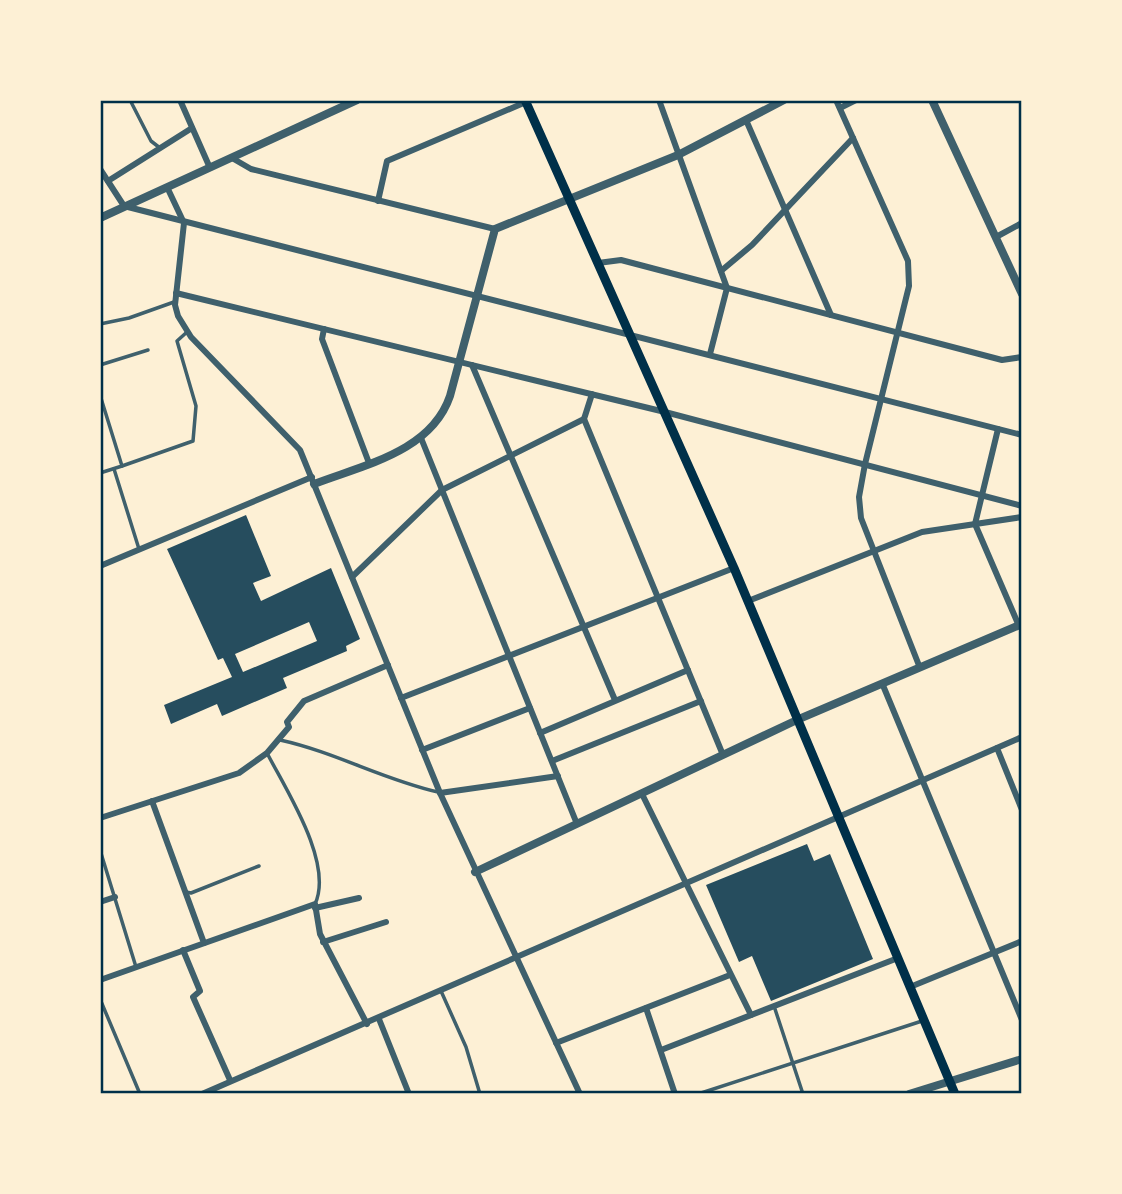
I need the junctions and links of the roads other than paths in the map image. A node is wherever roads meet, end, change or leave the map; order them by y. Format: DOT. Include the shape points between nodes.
graph roads {
  1 [pos="130,100"];
  2 [pos="180,100"];
  3 [pos="358,100"];
  4 [pos="659,100"];
  5 [pos="784,100"];
  6 [pos="836,100"];
  7 [pos="856,100"];
  8 [pos="932,100"];
  9 [pos="526,101"];
  10 [pos="840,108"];
  11 [pos="746,120"];
  12 [pos="192,128"];
  13 [pos="853,138"];
  14 [pos="160,148"];
  15 [pos="678,155"];
  16 [pos="232,158"];
  17 [pos="210,168"];
  18 [pos="100,169"];
  19 [pos="108,181"];
  20 [pos="167,187"];
  21 [pos="570,198"];
  22 [pos="379,201"];
  23 [pos="124,206"];
  24 [pos="785,210"];
  25 [pos="100,218"];
  26 [pos="184,223"];
  27 [pos="1022,223"];
  28 [pos="495,229"];
  29 [pos="996,237"];
  30 [pos="598,263"];
  31 [pos="721,271"];
  32 [pos="727,288"];
  33 [pos="176,293"];
  34 [pos="1022,294"];
  35 [pos="475,295"];
  36 [pos="176,302"];
  37 [pos="831,315"];
  38 [pos="100,324"];
  39 [pos="324,329"];
  40 [pos="187,332"];
  41 [pos="900,332"];
  42 [pos="630,334"];
  43 [pos="148,350"];
  44 [pos="710,354"];
  45 [pos="1022,357"];
  46 [pos="458,361"];
  47 [pos="100,365"];
  48 [pos="472,365"];
  49 [pos="592,394"];
  50 [pos="100,395"];
  51 [pos="883,400"];
  52 [pos="665,412"];
  53 [pos="584,419"];
  54 [pos="998,429"];
  55 [pos="1022,435"];
  56 [pos="421,438"];
  57 [pos="510,455"];
  58 [pos="369,463"];
  59 [pos="865,464"];
  60 [pos="122,466"];
  61 [pos="114,469"];
  62 [pos="100,473"];
  63 [pos="313,481"];
  64 [pos="442,490"];
  65 [pos="980,496"];
  66 [pos="1022,506"];
  67 [pos="1022,517"];
  68 [pos="975,524"];
  69 [pos="139,549"];
  70 [pos="873,551"];
  71 [pos="100,566"];
  72 [pos="734,568"];
  73 [pos="352,576"];
  74 [pos="658,597"];
  75 [pos="748,601"];
  76 [pos="1020,625"];
  77 [pos="584,626"];
  78 [pos="508,656"];
  79 [pos="388,665"];
  80 [pos="920,668"];
  81 [pos="688,670"];
  82 [pos="883,683"];
  83 [pos="401,698"];
  84 [pos="615,700"];
  85 [pos="701,701"];
  86 [pos="530,708"];
  87 [pos="799,719"];
  88 [pos="540,733"];
  89 [pos="1022,737"];
  90 [pos="278,740"];
  91 [pos="997,748"];
  92 [pos="422,750"];
  93 [pos="267,753"];
  94 [pos="723,755"];
  95 [pos="552,761"];
  96 [pos="558,776"];
  97 [pos="924,780"];
  98 [pos="440,793"];
  99 [pos="642,794"];
  100 [pos="152,802"];
  101 [pos="1022,810"];
  102 [pos="839,817"];
  103 [pos="100,818"];
  104 [pos="578,824"];
  105 [pos="100,850"];
  106 [pos="259,866"];
  107 [pos="475,872"];
  108 [pos="686,884"];
  109 [pos="186,892"];
  110 [pos="115,897"];
  111 [pos="359,898"];
  112 [pos="100,902"];
  113 [pos="315,906"];
  114 [pos="386,922"];
  115 [pos="1022,941"];
  116 [pos="323,942"];
  117 [pos="204,943"];
  118 [pos="183,950"];
  119 [pos="995,952"];
  120 [pos="898,958"];
  121 [pos="516,959"];
  122 [pos="136,967"];
  123 [pos="730,975"];
  124 [pos="100,980"];
  125 [pos="910,987"];
  126 [pos="441,991"];
  127 [pos="100,999"];
  128 [pos="774,1006"];
  129 [pos="646,1008"];
  130 [pos="751,1015"];
  131 [pos="379,1018"];
  132 [pos="924,1020"];
  133 [pos="1022,1020"];
  134 [pos="367,1024"];
  135 [pos="556,1043"];
  136 [pos="661,1050"];
  137 [pos="1022,1059"];
  138 [pos="793,1063"];
  139 [pos="230,1080"];
  140 [pos="950,1082"];
  141 [pos="140,1094"];
  142 [pos="202,1094"];
  143 [pos="409,1094"];
  144 [pos="480,1094"];
  145 [pos="580,1094"];
  146 [pos="675,1094"];
  147 [pos="698,1094"];
  148 [pos="803,1094"];
  149 [pos="909,1094"];
  150 [pos="955,1094"];
  1 -- 14 [label="lane" via="151,141"];
  2 -- 12 [label="street"];
  3 -- 16 [label="street"];
  4 -- 15 [label="street"];
  5 -- 11 [label="street"];
  6 -- 10 [label="street"];
  7 -- 10 [label="street"];
  8 -- 29 [label="street"];
  9 -- 21 [label="main road"];
  9 -- 22 [label="street" via="387,161"];
  10 -- 13 [label="street"];
  11 -- 15 [label="street"];
  11 -- 24 [label="street"];
  12 -- 14 [label="street"];
  12 -- 17 [label="street"];
  13 -- 24 [label="street"];
  13 -- 41 [label="street" via="908,261 909,286"];
  14 -- 19 [label="street"];
  15 -- 21 [label="street"];
  15 -- 31 [label="street"];
  16 -- 17 [label="street"];
  16 -- 22 [label="street" via="251,169"];
  17 -- 20 [label="street"];
  18 -- 19 [label="street"];
  19 -- 23 [label="street"];
  20 -- 23 [label="street"];
  20 -- 26 [label="street"];
  21 -- 28 [label="street"];
  21 -- 30 [label="main road"];
  22 -- 28 [label="street"];
  23 -- 25 [label="street"];
  23 -- 26 [label="street"];
  24 -- 31 [label="street"];
  24 -- 37 [label="street"];
  26 -- 33 [label="street"];
  26 -- 35 [label="street"];
  27 -- 29 [label="street"];
  28 -- 35 [label="street"];
  29 -- 34 [label="street"];
  30 -- 32 [label="street" via="621,260"];
  30 -- 42 [label="main road"];
  31 -- 32 [label="street"];
  32 -- 37 [label="street"];
  32 -- 44 [label="street"];
  33 -- 36 [label="street"];
  33 -- 39 [label="street"];
  35 -- 42 [label="street"];
  35 -- 46 [label="street"];
  36 -- 38 [label="lane"];
  36 -- 40 [label="street"];
  37 -- 41 [label="street"];
  39 -- 46 [label="street"];
  39 -- 58 [label="street" via="322,339"];
  40 -- 60 [label="lane" via="177,341 196,406 193,441"];
  40 -- 63 [label="street" via="291,439"];
  41 -- 45 [label="street" via="1002,360"];
  41 -- 51 [label="street"];
  42 -- 44 [label="street"];
  42 -- 52 [label="main road"];
  43 -- 47 [label="lane"];
  44 -- 51 [label="street"];
  46 -- 48 [label="street"];
  46 -- 56 [label="street" via="446,408"];
  48 -- 49 [label="street"];
  48 -- 57 [label="street"];
  49 -- 52 [label="street"];
  49 -- 53 [label="street"];
  50 -- 60 [label="lane"];
  51 -- 54 [label="street"];
  51 -- 59 [label="street"];
  52 -- 59 [label="street"];
  52 -- 72 [label="main road"];
  53 -- 57 [label="street"];
  53 -- 74 [label="street"];
  54 -- 55 [label="street"];
  54 -- 65 [label="street"];
  56 -- 58 [label="street"];
  56 -- 64 [label="street"];
  57 -- 64 [label="street"];
  57 -- 77 [label="street"];
  58 -- 63 [label="street"];
  59 -- 65 [label="street"];
  59 -- 70 [label="street" via="859,511"];
  60 -- 61 [label="lane"];
  61 -- 62 [label="lane"];
  61 -- 69 [label="lane"];
  63 -- 69 [label="street"];
  63 -- 73 [label="street"];
  64 -- 73 [label="street"];
  64 -- 78 [label="street"];
  65 -- 66 [label="street"];
  65 -- 68 [label="street"];
  67 -- 68 [label="street"];
  68 -- 70 [label="street" via="922,532"];
  68 -- 76 [label="street"];
  69 -- 71 [label="street"];
  70 -- 75 [label="street"];
  70 -- 80 [label="street"];
  72 -- 74 [label="street"];
  72 -- 75 [label="main road"];
  73 -- 79 [label="street"];
  74 -- 77 [label="street"];
  74 -- 81 [label="street"];
  75 -- 87 [label="main road"];
  76 -- 80 [label="street"];
  77 -- 78 [label="street"];
  77 -- 84 [label="street"];
  78 -- 83 [label="street"];
  78 -- 86 [label="street"];
  79 -- 83 [label="street"];
  79 -- 90 [label="street" via="304,701"];
  80 -- 82 [label="street"];
  81 -- 84 [label="street"];
  81 -- 85 [label="street"];
  82 -- 87 [label="street"];
  82 -- 97 [label="street"];
  83 -- 92 [label="street"];
  84 -- 88 [label="street"];
  85 -- 94 [label="street"];
  85 -- 95 [label="street"];
  86 -- 88 [label="street"];
  86 -- 92 [label="street"];
  87 -- 94 [label="street"];
  87 -- 102 [label="main road"];
  88 -- 95 [label="street"];
  89 -- 91 [label="street"];
  90 -- 93 [label="street"];
  90 -- 98 [label="lane" via="318,748"];
  91 -- 97 [label="street"];
  91 -- 101 [label="street"];
  92 -- 98 [label="street"];
  93 -- 100 [label="street" via="239,773"];
  93 -- 113 [label="lane" via="315,850"];
  94 -- 99 [label="street"];
  95 -- 96 [label="street"];
  96 -- 98 [label="street"];
  96 -- 104 [label="street"];
  97 -- 102 [label="street"];
  97 -- 119 [label="street"];
  98 -- 107 [label="street"];
  99 -- 104 [label="street"];
  99 -- 108 [label="street"];
  100 -- 103 [label="street"];
  100 -- 109 [label="street"];
  102 -- 108 [label="street"];
  102 -- 120 [label="main road"];
  104 -- 107 [label="street"];
  105 -- 110 [label="lane"];
  106 -- 109 [label="lane"];
  107 -- 121 [label="street"];
  108 -- 121 [label="street"];
  108 -- 123 [label="street"];
  109 -- 117 [label="street"];
  110 -- 112 [label="street"];
  110 -- 122 [label="lane"];
  111 -- 113 [label="street"];
  113 -- 116 [label="street"];
  113 -- 117 [label="street"];
  114 -- 116 [label="street"];
  115 -- 119 [label="street"];
  116 -- 134 [label="street"];
  117 -- 118 [label="street"];
  118 -- 122 [label="street"];
  118 -- 139 [label="street" via="200,991 193,997"];
  119 -- 125 [label="street"];
  119 -- 133 [label="street"];
  120 -- 125 [label="main road"];
  120 -- 128 [label="street"];
  121 -- 126 [label="street"];
  121 -- 135 [label="street"];
  122 -- 124 [label="street"];
  123 -- 129 [label="street"];
  123 -- 130 [label="street"];
  125 -- 132 [label="main road"];
  126 -- 131 [label="street"];
  126 -- 144 [label="lane" via="466,1047"];
  127 -- 141 [label="lane"];
  128 -- 130 [label="street"];
  128 -- 138 [label="lane"];
  129 -- 135 [label="street"];
  129 -- 136 [label="street"];
  130 -- 136 [label="street"];
  131 -- 134 [label="street"];
  131 -- 143 [label="street"];
  132 -- 138 [label="lane"];
  132 -- 140 [label="main road"];
  134 -- 139 [label="street"];
  135 -- 145 [label="street"];
  136 -- 146 [label="street"];
  137 -- 140 [label="street"];
  138 -- 147 [label="lane"];
  138 -- 148 [label="lane"];
  139 -- 142 [label="street"];
  140 -- 149 [label="street"];
  140 -- 150 [label="main road"];
}
